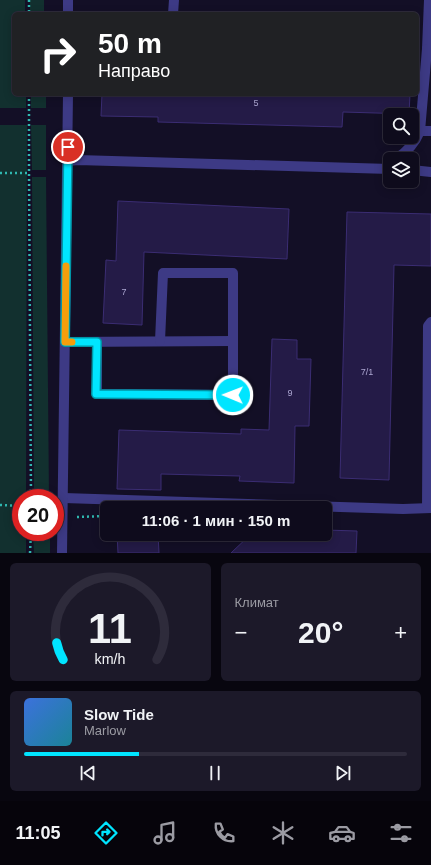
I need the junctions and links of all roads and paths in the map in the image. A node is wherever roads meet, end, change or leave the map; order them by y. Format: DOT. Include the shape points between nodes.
graph roads {
  1 [pos="29,0"];
  2 [pos="68,0"];
  3 [pos="174,0"];
  4 [pos="429,0"];
  5 [pos="29,12"];
  6 [pos="68,12"];
  7 [pos="173,12"];
  8 [pos="429,49"];
  9 [pos="29,96"];
  10 [pos="68,96"];
  11 [pos="420,131"];
  12 [pos="431,131"];
  13 [pos="406,152"];
  14 [pos="68,161"];
  15 [pos="383,166"];
  16 [pos="376,169"];
  17 [pos="383,169"];
  18 [pos="419,171"];
  19 [pos="431,172"];
  20 [pos="0,173"];
  21 [pos="29,173"];
  22 [pos="431,322"];
  23 [pos="160,341"];
  24 [pos="233,341"];
  25 [pos="65,342"];
  26 [pos="97,342"];
  27 [pos="31,489"];
  28 [pos="64,498"];
  29 [pos="0,505"];
  30 [pos="12,506"];
  31 [pos="429,508"];
  32 [pos="100,516"];
  33 [pos="77,523"];
  34 [pos="31,541"];
  35 [pos="62,541"];
  36 [pos="30,553"];
  37 [pos="62,553"];
  1 -- 5 [label="path"];
  2 -- 6 [label="lane"];
  3 -- 7 [label="lane"];
  4 -- 8 [label="lane"];
  8 -- 11 [label="lane"];
  9 -- 21 [label="path"];
  10 -- 14 [label="lane"];
  11 -- 12 [label="lane"];
  11 -- 13 [label="lane"];
  14 -- 16 [label="lane"];
  14 -- 25 [label="lane"];
  15 -- 16 [label="lane"];
  16 -- 17 [label="lane"];
  18 -- 19 [label="lane"];
  20 -- 21 [label="path"];
  21 -- 27 [label="path"];
  22 -- 31 [label="lane" via="428,326"];
  23 -- 24 [label="lane"];
  23 -- 24 [label="lane" via="163,273 233,273"];
  23 -- 26 [label="lane"];
  24 -- 26 [label="lane" via="233,395 96,394"];
  25 -- 26 [label="lane"];
  25 -- 28 [label="lane"];
  28 -- 31 [label="lane"];
  29 -- 30 [label="path"];
  32 -- 33 [label="path" via="77,516"];
  34 -- 36 [label="path"];
  35 -- 37 [label="lane"];
}
